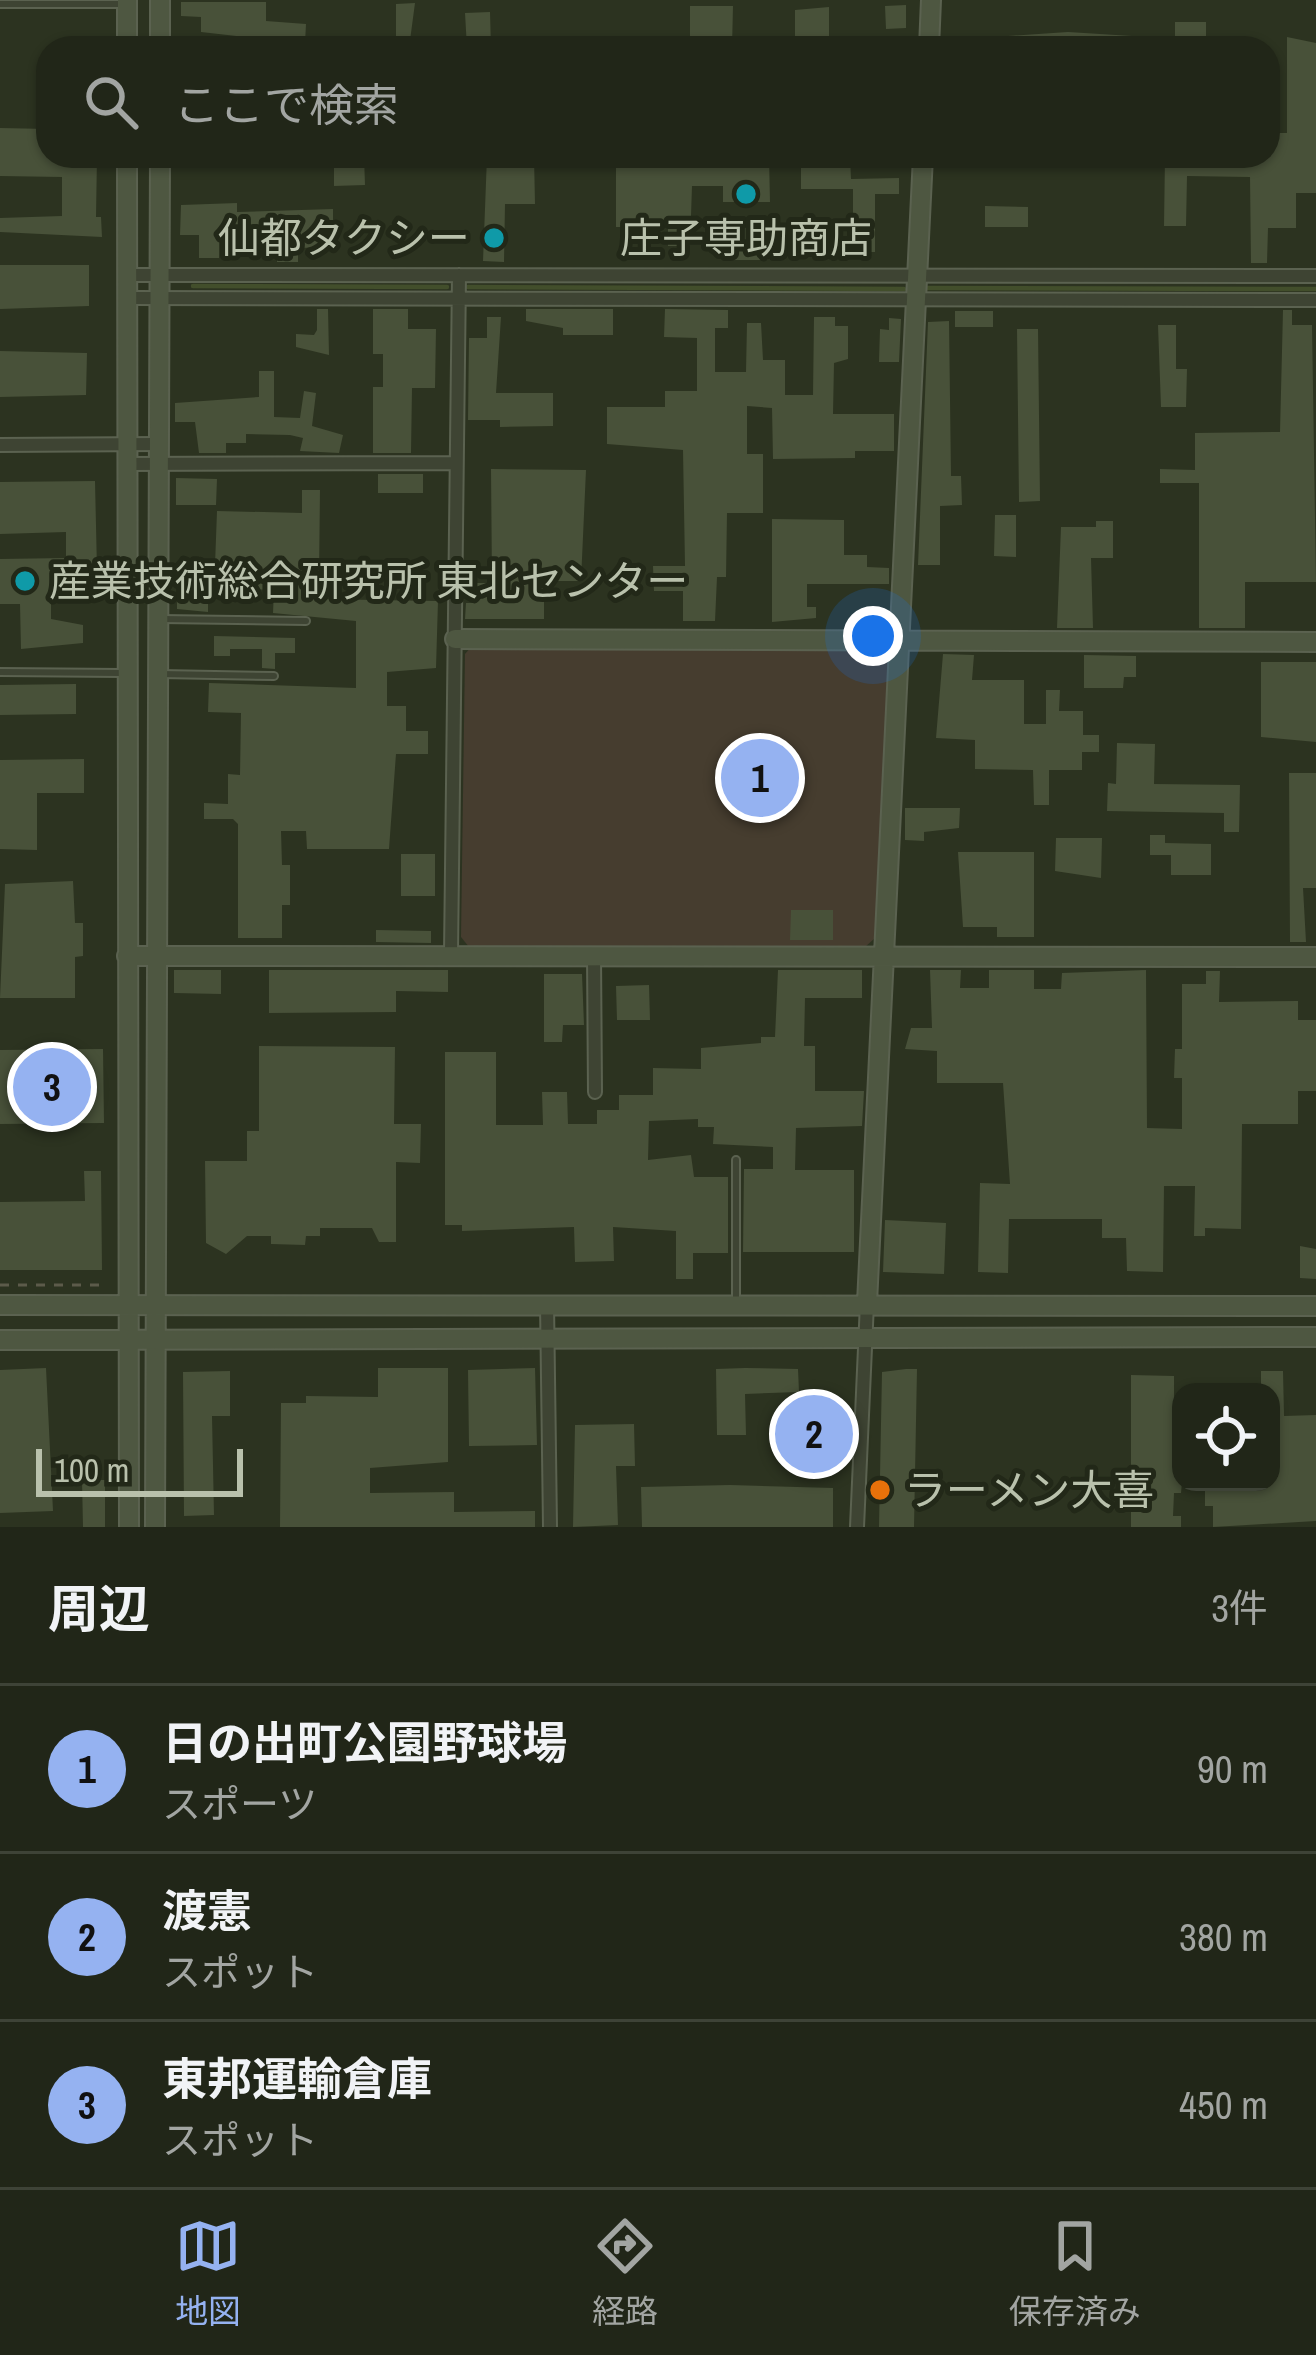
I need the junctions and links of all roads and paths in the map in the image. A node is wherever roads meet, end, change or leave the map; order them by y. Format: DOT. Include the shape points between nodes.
graph roads {
  1 [pos="160,0"];
  2 [pos="932,0"];
  3 [pos="127,2"];
  4 [pos="0,4"];
  5 [pos="127,36"];
  6 [pos="160,36"];
  7 [pos="930,36"];
  8 [pos="127,168"];
  9 [pos="160,168"];
  10 [pos="922,168"];
  11 [pos="160,274"];
  12 [pos="459,274"];
  13 [pos="128,275"];
  14 [pos="917,275"];
  15 [pos="1316,276"];
  16 [pos="459,297"];
  17 [pos="127,298"];
  18 [pos="160,298"];
  19 [pos="916,300"];
  20 [pos="1316,300"];
  21 [pos="0,445"];
  22 [pos="127,454"];
  23 [pos="157,455"];
  24 [pos="456,463"];
  25 [pos="157,619"];
  26 [pos="306,621"];
  27 [pos="900,638"];
  28 [pos="455,639"];
  29 [pos="1316,642"];
  30 [pos="0,672"];
  31 [pos="127,674"];
  32 [pos="157,674"];
  33 [pos="274,676"];
  34 [pos="451,954"];
  35 [pos="594,955"];
  36 [pos="127,956"];
  37 [pos="156,956"];
  38 [pos="885,956"];
  39 [pos="1316,957"];
  40 [pos="596,1093"];
  41 [pos="736,1160"];
  42 [pos="0,1285"];
  43 [pos="103,1285"];
  44 [pos="154,1303"];
  45 [pos="547,1303"];
  46 [pos="736,1303"];
  47 [pos="867,1303"];
  48 [pos="127,1304"];
  49 [pos="0,1305"];
  50 [pos="1316,1306"];
  51 [pos="548,1336"];
  52 [pos="866,1336"];
  53 [pos="1316,1337"];
  54 [pos="0,1340"];
  55 [pos="130,1340"];
  56 [pos="155,1340"];
  57 [pos="129,1527"];
  58 [pos="155,1527"];
  59 [pos="550,1527"];
  60 [pos="857,1527"];
  1 -- 6 [label="street"];
  2 -- 7 [label="street"];
  3 -- 4 [label="lane"];
  3 -- 5 [label="street"];
  8 -- 13 [label="street"];
  9 -- 11 [label="street"];
  10 -- 14 [label="street"];
  11 -- 12 [label="street"];
  11 -- 13 [label="street"];
  11 -- 18 [label="street"];
  12 -- 14 [label="street"];
  12 -- 16 [label="street"];
  13 -- 17 [label="street"];
  14 -- 15 [label="street"];
  14 -- 19 [label="street"];
  16 -- 18 [label="street"];
  16 -- 19 [label="street"];
  16 -- 24 [label="street"];
  17 -- 18 [label="street"];
  17 -- 22 [label="street"];
  18 -- 23 [label="street"];
  19 -- 20 [label="street"];
  19 -- 27 [label="street"];
  21 -- 22 [label="street"];
  22 -- 23 [label="street"];
  22 -- 31 [label="street"];
  23 -- 24 [label="street"];
  23 -- 25 [label="street"];
  24 -- 28 [label="street"];
  25 -- 26 [label="lane"];
  25 -- 32 [label="street"];
  27 -- 28 [label="street"];
  27 -- 29 [label="street"];
  27 -- 38 [label="street"];
  28 -- 34 [label="street"];
  30 -- 31 [label="lane"];
  31 -- 36 [label="street"];
  32 -- 33 [label="lane"];
  32 -- 37 [label="street"];
  34 -- 35 [label="street"];
  34 -- 37 [label="street"];
  35 -- 38 [label="street"];
  35 -- 40 [label="street"];
  36 -- 37 [label="street"];
  36 -- 48 [label="street"];
  37 -- 44 [label="street"];
  38 -- 39 [label="street"];
  38 -- 47 [label="street"];
  41 -- 46 [label="lane"];
  42 -- 43 [label="path"];
  44 -- 45 [label="street"];
  44 -- 48 [label="street"];
  44 -- 56 [label="street"];
  45 -- 46 [label="street"];
  45 -- 51 [label="street"];
  46 -- 47 [label="street"];
  47 -- 50 [label="street"];
  47 -- 52 [label="street"];
  48 -- 49 [label="street"];
  48 -- 55 [label="street"];
  51 -- 52 [label="street"];
  51 -- 56 [label="street"];
  51 -- 59 [label="street"];
  52 -- 53 [label="street"];
  52 -- 60 [label="street"];
  54 -- 55 [label="street"];
  55 -- 56 [label="street"];
  55 -- 57 [label="street"];
  56 -- 58 [label="street"];
}
